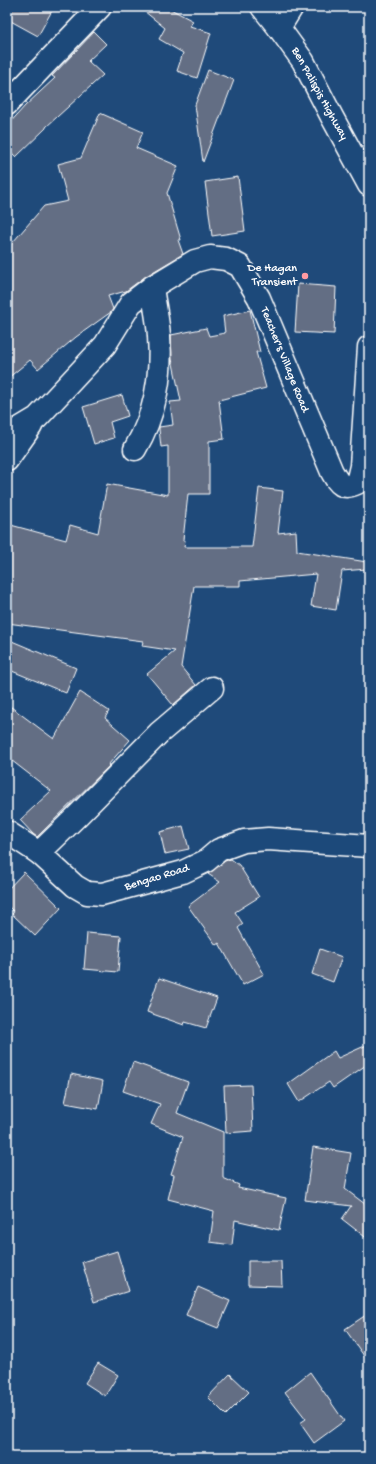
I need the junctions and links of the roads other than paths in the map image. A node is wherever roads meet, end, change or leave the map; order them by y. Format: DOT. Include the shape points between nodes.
graph roads {
  1 [pos="100,7"];
  2 [pos="262,7"];
  3 [pos="292,7"];
  4 [pos="280,28"];
  5 [pos="7,104"];
  6 [pos="369,185"];
  7 [pos="152,287"];
  8 [pos="369,348"];
  9 [pos="37,418"];
  10 [pos="8,434"];
  11 [pos="135,449"];
  12 [pos="7,460"];
  13 [pos="212,688"];
  14 [pos="7,832"];
  15 [pos="369,846"];
  16 [pos="39,853"];
  1 -- 5 [label="street"];
  2 -- 4 [label="street, Ben Palispis Highway"];
  3 -- 4 [label="street"];
  4 -- 6 [label="street, Ben Palispis Highway" via="303,61"];
  7 -- 8 [label="street, Teacher's Village Road" via="195,261 210,257 226,259 240,266 259,298 332,472 339,484 344,486 357,483 360,475"];
  7 -- 9 [label="street, Teacher's Village Road" via="131,303 105,345"];
  7 -- 11 [label="street" via="159,335 159,371 151,412"];
  9 -- 10 [label="street, Teacher's Village Road"];
  9 -- 12 [label="street"];
  13 -- 16 [label="street" via="159,733"];
  14 -- 16 [label="street, Bengao Road"];
  15 -- 16 [label="street, Bengao Road" via="268,839 244,841 219,850 206,861 183,872 102,894 87,893 76,886"];
}
